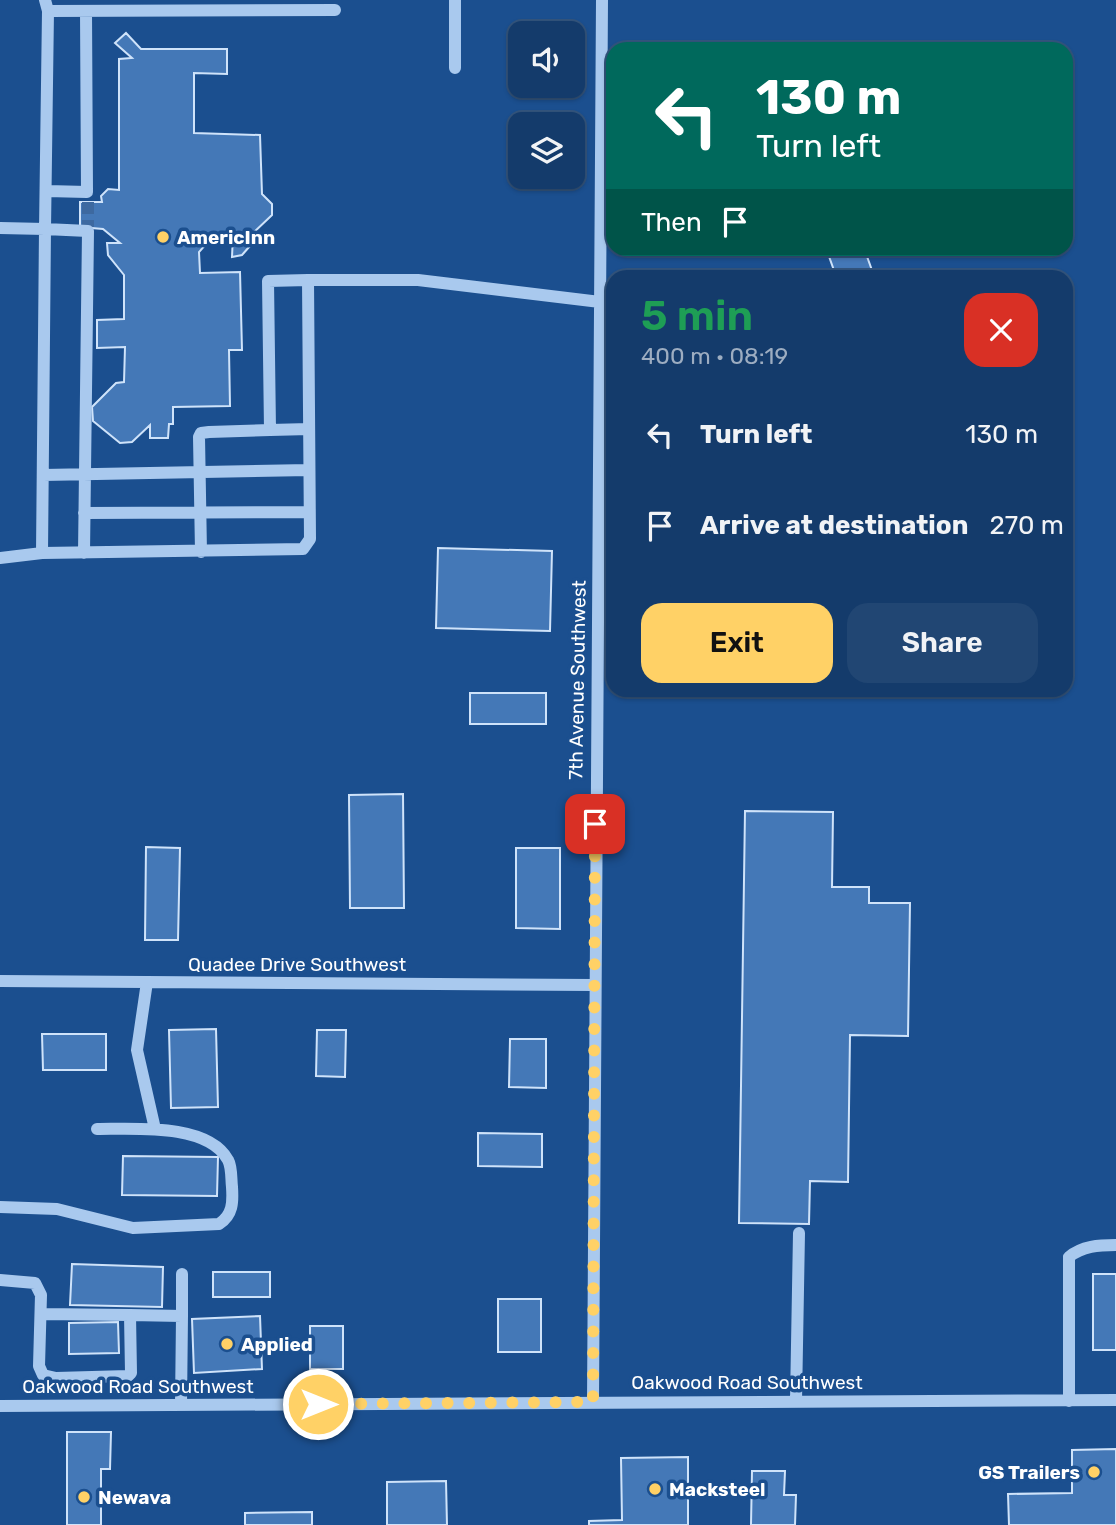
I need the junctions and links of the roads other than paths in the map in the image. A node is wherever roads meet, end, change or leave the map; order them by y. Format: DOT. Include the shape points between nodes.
graph roads {
  1 [pos="455,0"];
  2 [pos="602,0"];
  3 [pos="46,6"];
  4 [pos="335,10"];
  5 [pos="86,11"];
  6 [pos="455,68"];
  7 [pos="47,191"];
  8 [pos="0,228"];
  9 [pos="45,229"];
  10 [pos="308,280"];
  11 [pos="600,302"];
  12 [pos="309,429"];
  13 [pos="270,430"];
  14 [pos="309,470"];
  15 [pos="199,471"];
  16 [pos="84,474"];
  17 [pos="43,475"];
  18 [pos="200,512"];
  19 [pos="309,512"];
  20 [pos="84,513"];
  21 [pos="201,552"];
  22 [pos="42,553"];
  23 [pos="84,553"];
  24 [pos="0,558"];
  25 [pos="0,981"];
  26 [pos="147,982"];
  27 [pos="594,985"];
  28 [pos="97,1129"];
  29 [pos="155,1129"];
  30 [pos="0,1207"];
  31 [pos="799,1233"];
  32 [pos="1116,1245"];
  33 [pos="182,1274"];
  34 [pos="0,1280"];
  35 [pos="41,1314"];
  36 [pos="130,1315"];
  37 [pos="182,1315"];
  38 [pos="1116,1400"];
  39 [pos="796,1401"];
  40 [pos="1069,1401"];
  41 [pos="593,1402"];
  42 [pos="181,1405"];
  43 [pos="0,1406"];
  1 -- 6 [label="street"];
  2 -- 11 [label="street, 7th Avenue Southwest"];
  3 -- 5 [label="street"];
  3 -- 7 [label="street"];
  4 -- 5 [label="street"];
  5 -- 7 [label="street" via="88,197"];
  7 -- 9 [label="street"];
  8 -- 9 [label="street"];
  9 -- 16 [label="street" via="88,229"];
  9 -- 17 [label="street"];
  10 -- 11 [label="street" via="418,280"];
  10 -- 12 [label="street"];
  10 -- 13 [label="street" via="268,281"];
  11 -- 27 [label="street, 7th Avenue Southwest"];
  12 -- 13 [label="street"];
  12 -- 14 [label="street"];
  13 -- 15 [label="street" via="201,433"];
  14 -- 15 [label="street"];
  14 -- 19 [label="street"];
  15 -- 16 [label="street"];
  15 -- 18 [label="street"];
  16 -- 17 [label="street"];
  16 -- 20 [label="street"];
  17 -- 22 [label="street"];
  18 -- 19 [label="street"];
  18 -- 20 [label="street"];
  18 -- 21 [label="street"];
  19 -- 21 [label="street" via="310,539 303,549"];
  20 -- 23 [label="street"];
  21 -- 23 [label="street"];
  22 -- 23 [label="street"];
  22 -- 24 [label="street"];
  25 -- 26 [label="street, Quadee Drive Southwest"];
  26 -- 27 [label="street, Quadee Drive Southwest"];
  26 -- 29 [label="street" via="137,1050"];
  27 -- 41 [label="street, 7th Avenue Southwest"];
  28 -- 29 [label="street"];
  29 -- 30 [label="street" via="212,1142 229,1161 233,1201 228,1218 219,1224 133,1228 57,1209"];
  31 -- 39 [label="street"];
  32 -- 40 [label="street" via="1098,1245 1069,1257"];
  33 -- 37 [label="street"];
  34 -- 35 [label="street" via="35,1283 41,1295"];
  35 -- 36 [label="street"];
  35 -- 36 [label="street" via="39,1366 43,1375 56,1378 128,1376"];
  36 -- 37 [label="street"];
  37 -- 42 [label="street"];
  38 -- 40 [label="street, Oakwood Road Southwest"];
  39 -- 40 [label="street, Oakwood Road Southwest"];
  39 -- 41 [label="street, Oakwood Road Southwest"];
  41 -- 42 [label="street, Oakwood Road Southwest"];
  42 -- 43 [label="street, Oakwood Road Southwest"];
}
